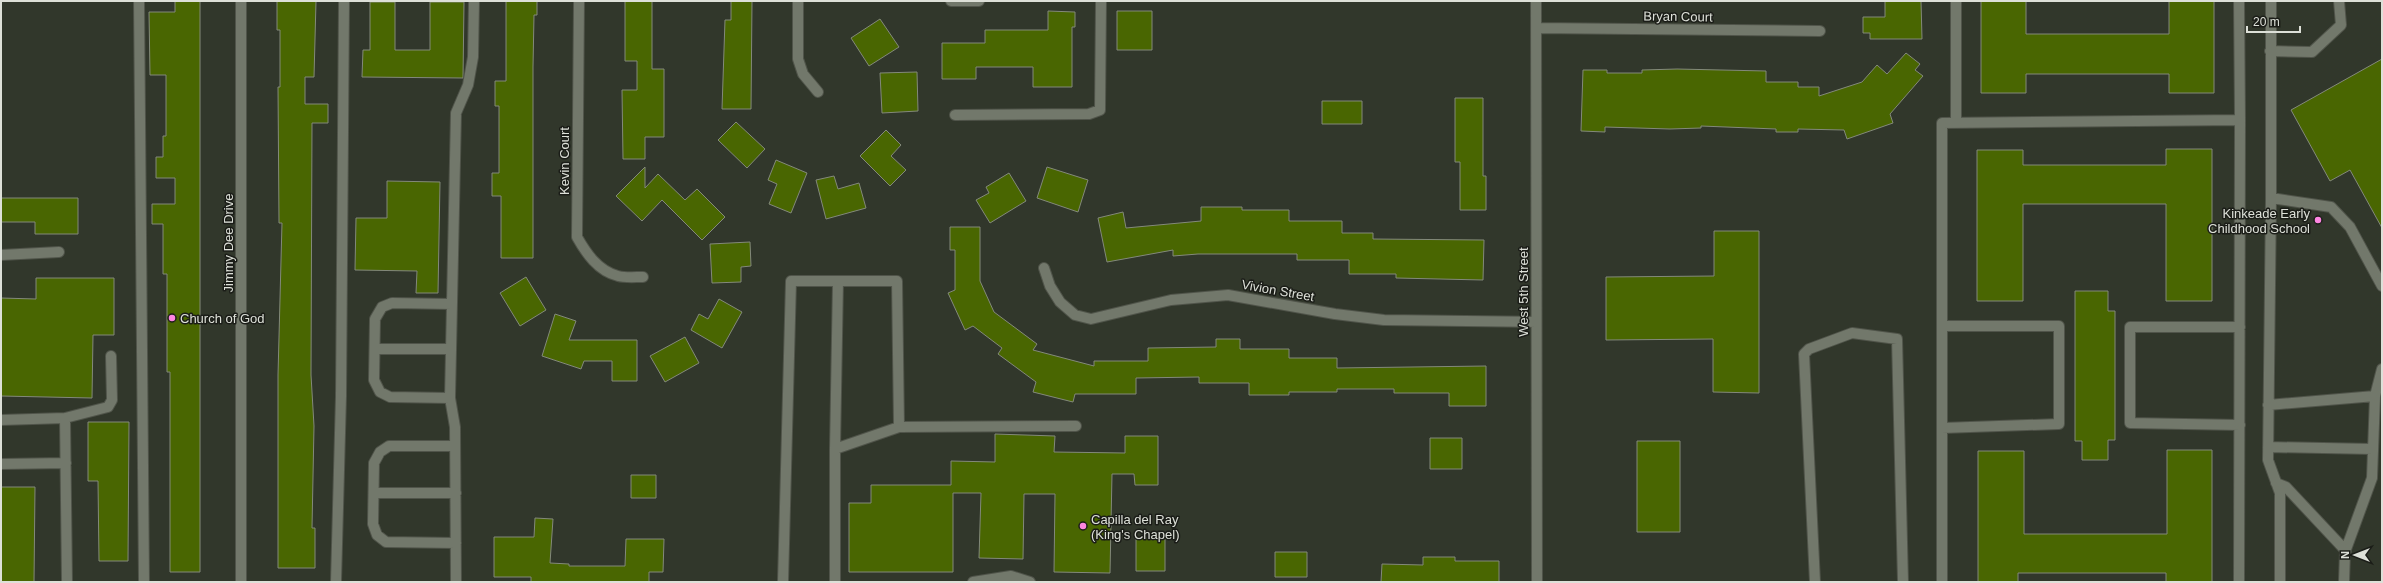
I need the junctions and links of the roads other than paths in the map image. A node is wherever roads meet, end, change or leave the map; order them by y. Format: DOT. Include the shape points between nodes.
graph roads {
  1 [pos="139,1"];
  2 [pos="241,1"];
  3 [pos="344,1"];
  4 [pos="474,1"];
  5 [pos="579,1"];
  6 [pos="798,1"];
  7 [pos="951,1"];
  8 [pos="979,1"];
  9 [pos="1101,1"];
  10 [pos="1536,1"];
  11 [pos="1956,1"];
  12 [pos="2239,1"];
  13 [pos="2271,1"];
  14 [pos="2340,1"];
  15 [pos="1536,28"];
  16 [pos="1820,30"];
  17 [pos="2270,51"];
  18 [pos="818,92"];
  19 [pos="955,115"];
  20 [pos="2240,120"];
  21 [pos="1956,123"];
  22 [pos="2271,198"];
  23 [pos="59,252"];
  24 [pos="1,255"];
  25 [pos="1044,268"];
  26 [pos="643,277"];
  27 [pos="838,280"];
  28 [pos="2382,286"];
  29 [pos="452,304"];
  30 [pos="1536,322"];
  31 [pos="1942,326"];
  32 [pos="2240,327"];
  33 [pos="375,349"];
  34 [pos="451,349"];
  35 [pos="111,356"];
  36 [pos="2382,369"];
  37 [pos="2375,396"];
  38 [pos="450,398"];
  39 [pos="2268,405"];
  40 [pos="65,418"];
  41 [pos="1,420"];
  42 [pos="2240,425"];
  43 [pos="898,426"];
  44 [pos="1076,426"];
  45 [pos="1942,428"];
  46 [pos="455,446"];
  47 [pos="2268,447"];
  48 [pos="835,449"];
  49 [pos="2373,449"];
  50 [pos="1,464"];
  51 [pos="66,464"];
  52 [pos="2276,483"];
  53 [pos="374,493"];
  54 [pos="456,493"];
  55 [pos="456,543"];
  56 [pos="2346,551"];
  57 [pos="67,582"];
  58 [pos="144,582"];
  59 [pos="241,582"];
  60 [pos="336,582"];
  61 [pos="456,582"];
  62 [pos="783,582"];
  63 [pos="835,582"];
  64 [pos="973,582"];
  65 [pos="1030,582"];
  66 [pos="1537,582"];
  67 [pos="1815,582"];
  68 [pos="1903,582"];
  69 [pos="1942,582"];
  70 [pos="2239,582"];
  71 [pos="2280,582"];
  72 [pos="2344,582"];
  1 -- 58 [label="street"];
  2 -- 59 [label="street, Jimmy Dee Drive"];
  3 -- 60 [label="street" via="341,396"];
  4 -- 29 [label="street" via="473,57 468,85 456,113"];
  5 -- 26 [label="street, Kevin Court" via="577,237 597,265 617,276"];
  6 -- 18 [label="street" via="798,59 803,74"];
  7 -- 8 [label="street"];
  9 -- 19 [label="street" via="1100,110 1089,114"];
  10 -- 15 [label="street, West 5th Street"];
  11 -- 21 [label="street"];
  12 -- 20 [label="street"];
  13 -- 17 [label="street"];
  14 -- 17 [label="street" via="2341,25 2312,52"];
  15 -- 16 [label="street, Bryan Court"];
  15 -- 30 [label="street, West 5th Street"];
  17 -- 22 [label="street"];
  20 -- 21 [label="street"];
  20 -- 32 [label="street"];
  21 -- 31 [label="street" via="1942,124"];
  22 -- 28 [label="street" via="2331,207 2350,227"];
  22 -- 39 [label="street"];
  23 -- 24 [label="street"];
  25 -- 30 [label="street, Vivion Street" via="1050,286 1060,302 1075,315 1091,319 1171,300 1228,295 1384,320"];
  27 -- 43 [label="street" via="897,280"];
  27 -- 48 [label="street"];
  27 -- 62 [label="street" via="791,280"];
  29 -- 33 [label="street" via="392,304 382,307 375,319"];
  29 -- 34 [label="street"];
  30 -- 66 [label="street, West 5th Street"];
  31 -- 45 [label="street"];
  31 -- 45 [label="street" via="2059,326 2058,424"];
  32 -- 42 [label="street"];
  32 -- 42 [label="street" via="2130,327 2130,423"];
  33 -- 34 [label="street"];
  33 -- 38 [label="street" via="374,380 380,392 390,397"];
  34 -- 38 [label="street"];
  35 -- 40 [label="street" via="112,400 108,407"];
  36 -- 37 [label="street"];
  37 -- 39 [label="street"];
  37 -- 49 [label="street"];
  38 -- 46 [label="street"];
  39 -- 47 [label="street"];
  40 -- 41 [label="street"];
  40 -- 51 [label="street"];
  42 -- 70 [label="street"];
  43 -- 44 [label="street"];
  43 -- 48 [label="street"];
  45 -- 69 [label="street"];
  46 -- 53 [label="street" via="389,446 380,452 374,463"];
  46 -- 54 [label="street"];
  47 -- 49 [label="street"];
  47 -- 52 [label="street" via="2268,460"];
  48 -- 63 [label="street"];
  49 -- 56 [label="street" via="2372,478"];
  50 -- 51 [label="street"];
  51 -- 57 [label="street"];
  52 -- 56 [label="street" via="2286,487"];
  52 -- 71 [label="street" via="2280,493"];
  53 -- 54 [label="street"];
  53 -- 55 [label="street" via="373,524 377,535 386,542"];
  54 -- 55 [label="street"];
  55 -- 61 [label="street"];
  56 -- 72 [label="street"];
  64 -- 65 [label="street" via="1011,576"];
  67 -- 68 [label="street" via="1804,354 1809,349 1852,333 1897,339"];
}
